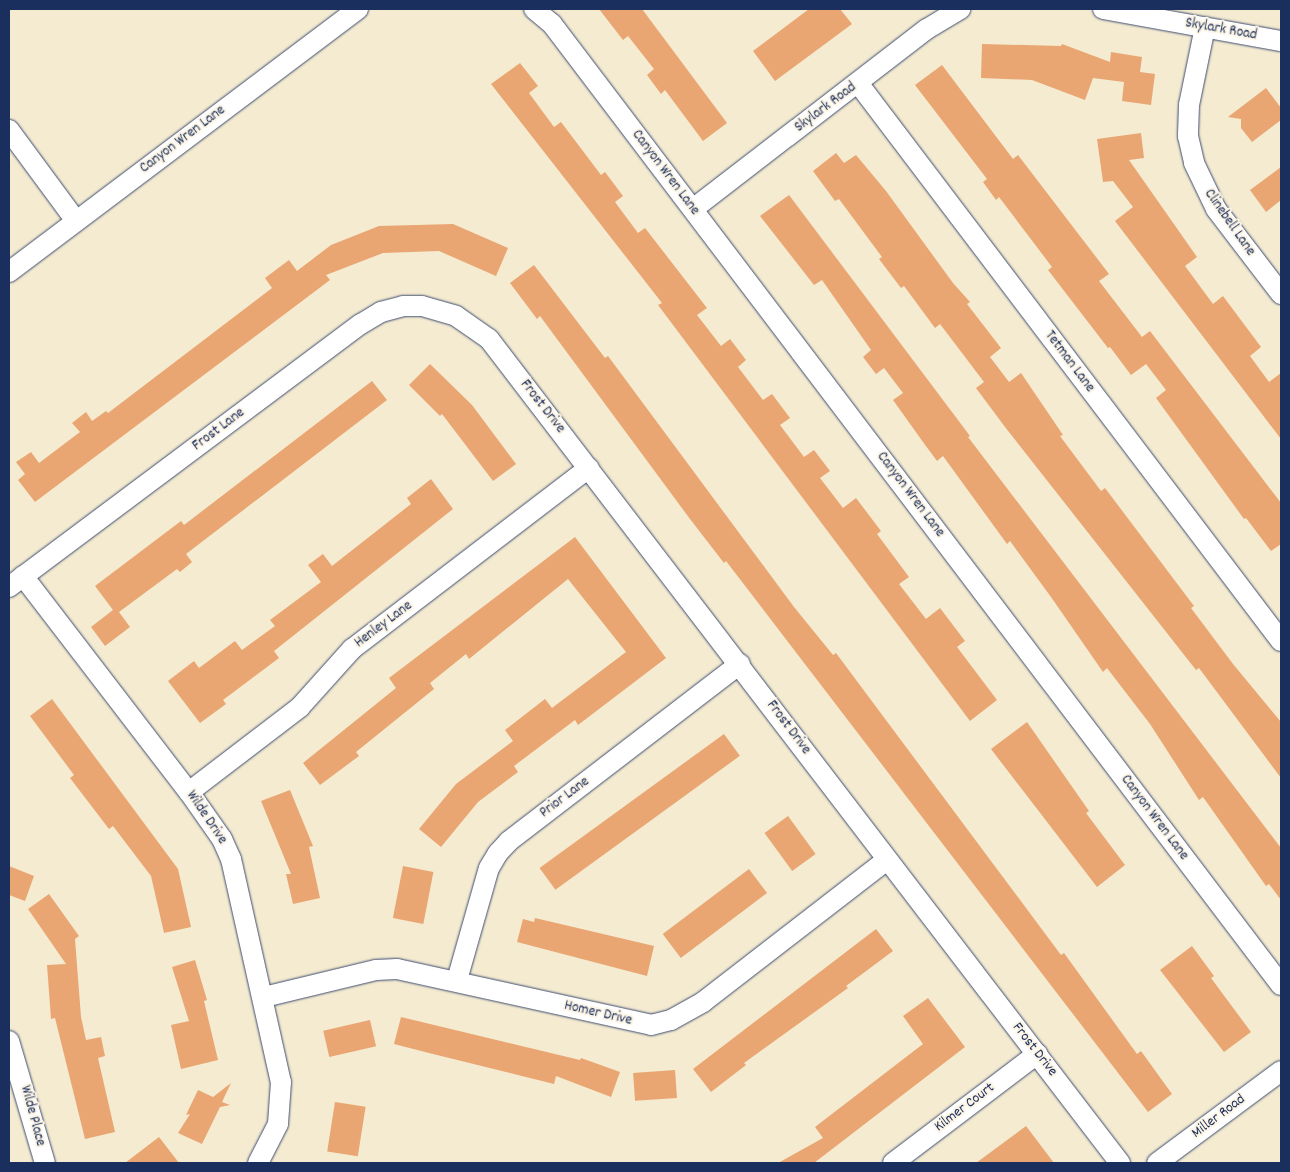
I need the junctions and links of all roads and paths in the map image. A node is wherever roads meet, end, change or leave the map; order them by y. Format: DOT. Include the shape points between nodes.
graph roads {
  1 [pos="358,9"];
  2 [pos="534,9"];
  3 [pos="960,9"];
  4 [pos="1103,9"];
  5 [pos="1205,27"];
  6 [pos="1281,41"];
  7 [pos="858,83"];
  8 [pos="9,130"];
  9 [pos="693,209"];
  10 [pos="76,221"];
  11 [pos="9,272"];
  12 [pos="1281,294"];
  13 [pos="442,310"];
  14 [pos="589,468"];
  15 [pos="16,581"];
  16 [pos="1281,641"];
  17 [pos="740,664"];
  18 [pos="189,792"];
  19 [pos="887,860"];
  20 [pos="457,980"];
  21 [pos="1281,986"];
  22 [pos="264,997"];
  23 [pos="9,1041"];
  24 [pos="1037,1054"];
  25 [pos="1281,1071"];
  26 [pos="45,1163"];
  27 [pos="258,1163"];
  28 [pos="894,1163"];
  29 [pos="1120,1163"];
  30 [pos="1157,1163"];
  1 -- 10 [label="street, Canyon Wren Lane"];
  2 -- 9 [label="street, Canyon Wren Lane" via="552,24"];
  3 -- 7 [label="street, Skylark Road" via="927,29"];
  4 -- 5 [label="street, Skylark Road"];
  5 -- 6 [label="street, Skylark Road"];
  5 -- 12 [label="street, Clinebell Lane" via="1189,105 1188,136 1194,163 1216,209"];
  7 -- 9 [label="street, Skylark Road"];
  7 -- 16 [label="street, Tetman Lane"];
  8 -- 10 [label="street"];
  9 -- 21 [label="street, Canyon Wren Lane"];
  10 -- 11 [label="street, Canyon Wren Lane"];
  13 -- 14 [label="street, Frost Drive" via="474,325 489,339"];
  13 -- 15 [label="street, Frost Lane" via="403,306 381,312 361,324"];
  14 -- 17 [label="street, Frost Drive"];
  14 -- 18 [label="street, Henley Lane" via="352,649 300,707"];
  15 -- 18 [label="street, Wilde Drive"];
  17 -- 19 [label="street, Frost Drive"];
  17 -- 20 [label="street, Prior Lane" via="509,840 489,868"];
  18 -- 22 [label="street, Wilde Drive" via="222,839 231,859"];
  19 -- 20 [label="street, Homer Drive" via="703,1002 671,1020 651,1025 631,1022"];
  19 -- 24 [label="street, Frost Drive"];
  20 -- 22 [label="street, Homer Drive" via="397,968 376,970"];
  22 -- 27 [label="street, Wilde Drive" via="281,1082 282,1103 278,1124"];
  23 -- 26 [label="street, Wilde Place"];
  24 -- 28 [label="street, Kilmer Court"];
  24 -- 29 [label="street, Frost Drive"];
  25 -- 30 [label="street, Miller Road"];
}
